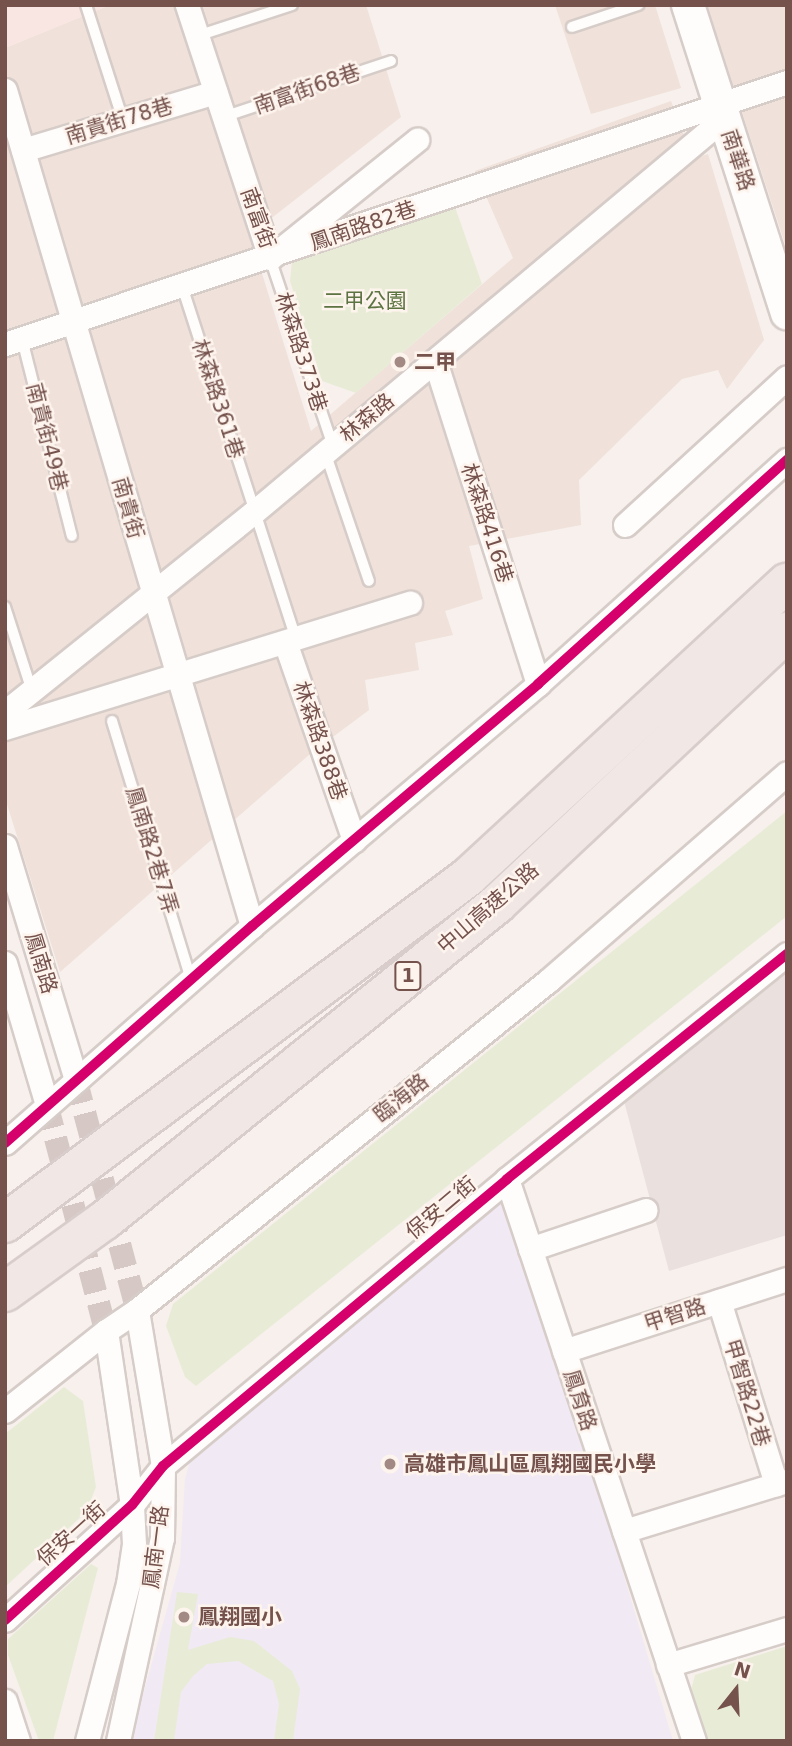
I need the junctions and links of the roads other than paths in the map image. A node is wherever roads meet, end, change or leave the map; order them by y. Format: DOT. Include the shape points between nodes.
graph roads {
  1 [pos="86,5"];
  2 [pos="187,5"];
  3 [pos="292,5"];
  4 [pos="638,5"];
  5 [pos="688,5"];
  6 [pos="572,27"];
  7 [pos="197,36"];
  8 [pos="391,61"];
  9 [pos="787,82"];
  10 [pos="5,90"];
  11 [pos="215,92"];
  12 [pos="722,111"];
  13 [pos="223,117"];
  14 [pos="123,120"];
  15 [pos="416,140"];
  16 [pos="23,150"];
  17 [pos="270,258"];
  18 [pos="182,286"];
  19 [pos="787,314"];
  20 [pos="74,321"];
  21 [pos="13,342"];
  22 [pos="435,362"];
  23 [pos="787,377"];
  24 [pos="329,449"];
  25 [pos="787,460"];
  26 [pos="254,512"];
  27 [pos="625,525"];
  28 [pos="72,536"];
  29 [pos="369,582"];
  30 [pos="787,583"];
  31 [pos="154,594"];
  32 [pos="410,603"];
  33 [pos="5,607"];
  34 [pos="787,632"];
  35 [pos="291,640"];
  36 [pos="177,675"];
  37 [pos="538,684"];
  38 [pos="32,691"];
  39 [pos="5,712"];
  40 [pos="113,721"];
  41 [pos="5,728"];
  42 [pos="787,772"];
  43 [pos="354,840"];
  44 [pos="5,846"];
  45 [pos="251,926"];
  46 [pos="787,954"];
  47 [pos="5,963"];
  48 [pos="191,979"];
  49 [pos="76,1080"];
  50 [pos="47,1105"];
  51 [pos="5,1143"];
  52 [pos="507,1179"];
  53 [pos="646,1210"];
  54 [pos="5,1223"];
  55 [pos="530,1249"];
  56 [pos="787,1279"];
  57 [pos="5,1292"];
  58 [pos="719,1301"];
  59 [pos="138,1310"];
  60 [pos="106,1331"];
  61 [pos="564,1351"];
  62 [pos="5,1412"];
  63 [pos="163,1466"];
  64 [pos="781,1483"];
  65 [pos="132,1504"];
  66 [pos="624,1531"];
  67 [pos="5,1620"];
  68 [pos="787,1629"];
  69 [pos="668,1665"];
  70 [pos="5,1701"];
  71 [pos="18,1741"];
  72 [pos="87,1741"];
  73 [pos="118,1741"];
  74 [pos="694,1741"];
  1 -- 14 [label="lane"];
  2 -- 7 [label="street, 南富街"];
  3 -- 7 [label="lane"];
  4 -- 6 [label="lane"];
  5 -- 12 [label="main road, 南華路"];
  7 -- 11 [label="street, 南富街"];
  8 -- 13 [label="lane, 南富街68巷"];
  9 -- 12 [label="street, 鳳南路82巷"];
  10 -- 16 [label="street, 南貴街"];
  11 -- 13 [label="street, 南富街"];
  11 -- 14 [label="street, 南貴街78巷"];
  12 -- 17 [label="street, 鳳南路82巷"];
  12 -- 19 [label="main road, 南華路"];
  12 -- 22 [label="street, 林森路"];
  13 -- 17 [label="street, 南富街"];
  14 -- 16 [label="street, 南貴街78巷"];
  15 -- 17 [label="street, 南富街"];
  16 -- 20 [label="street, 南貴街"];
  17 -- 18 [label="street, 鳳南路82巷"];
  17 -- 24 [label="lane, 林森路373巷"];
  18 -- 20 [label="street, 鳳南路82巷"];
  18 -- 26 [label="lane, 林森路361巷"];
  20 -- 21 [label="street, 鳳南路82巷"];
  20 -- 31 [label="street, 南貴街"];
  21 -- 28 [label="lane, 南貴街49巷"];
  22 -- 24 [label="street, 林森路"];
  22 -- 37 [label="street, 林森路416巷"];
  23 -- 27 [label="street"];
  24 -- 26 [label="street, 林森路"];
  24 -- 29 [label="lane, 林森路373巷"];
  25 -- 37 [label="street"];
  26 -- 31 [label="street, 林森路"];
  26 -- 35 [label="lane, 林森路388巷"];
  30 -- 54 [label="highway, 中山高速公路 / 1, bridge" via="468,877"];
  31 -- 36 [label="street, 南貴街"];
  31 -- 38 [label="street, 林森路"];
  32 -- 35 [label="street"];
  33 -- 38 [label="lane"];
  34 -- 57 [label="highway, 中山高速公路 / 1, bridge" via="497,904 105,1220"];
  35 -- 36 [label="street"];
  35 -- 43 [label="street, 林森路388巷"];
  36 -- 41 [label="street"];
  36 -- 45 [label="street, 南貴街"];
  37 -- 43 [label="street"];
  38 -- 39 [label="street, 林森路"];
  40 -- 48 [label="lane, 鳳南路2巷7弄"];
  42 -- 59 [label="street, 臨海路" via="549,979"];
  43 -- 45 [label="street"];
  44 -- 49 [label="street, 鳳南路"];
  45 -- 48 [label="street"];
  46 -- 52 [label="street, 保安二街"];
  47 -- 50 [label="street, 鳳南路"];
  48 -- 49 [label="street"];
  49 -- 50 [label="street"];
  50 -- 51 [label="street"];
  52 -- 55 [label="street, 鳳育路"];
  52 -- 63 [label="street, 保安二街"];
  53 -- 55 [label="street"];
  55 -- 61 [label="street, 鳳育路"];
  56 -- 58 [label="street, 甲智路"];
  58 -- 61 [label="street, 甲智路"];
  58 -- 64 [label="street, 甲智路22巷"];
  59 -- 60 [label="street, 臨海路"];
  59 -- 63 [label="street, 鳳南一路"];
  60 -- 62 [label="street, 臨海路"];
  60 -- 65 [label="street, 鳳南一路"];
  61 -- 66 [label="street, 鳳育路"];
  63 -- 65 [label="street, 保安二街"];
  63 -- 73 [label="street, 鳳南一路" via="162,1538"];
  64 -- 66 [label="street"];
  65 -- 67 [label="street, 保安一街"];
  65 -- 72 [label="street, 鳳南一路" via="134,1544 128,1584"];
  66 -- 69 [label="street, 鳳育路"];
  68 -- 69 [label="street"];
  69 -- 74 [label="street, 鳳育路"];
  70 -- 71 [label="street"];
}
